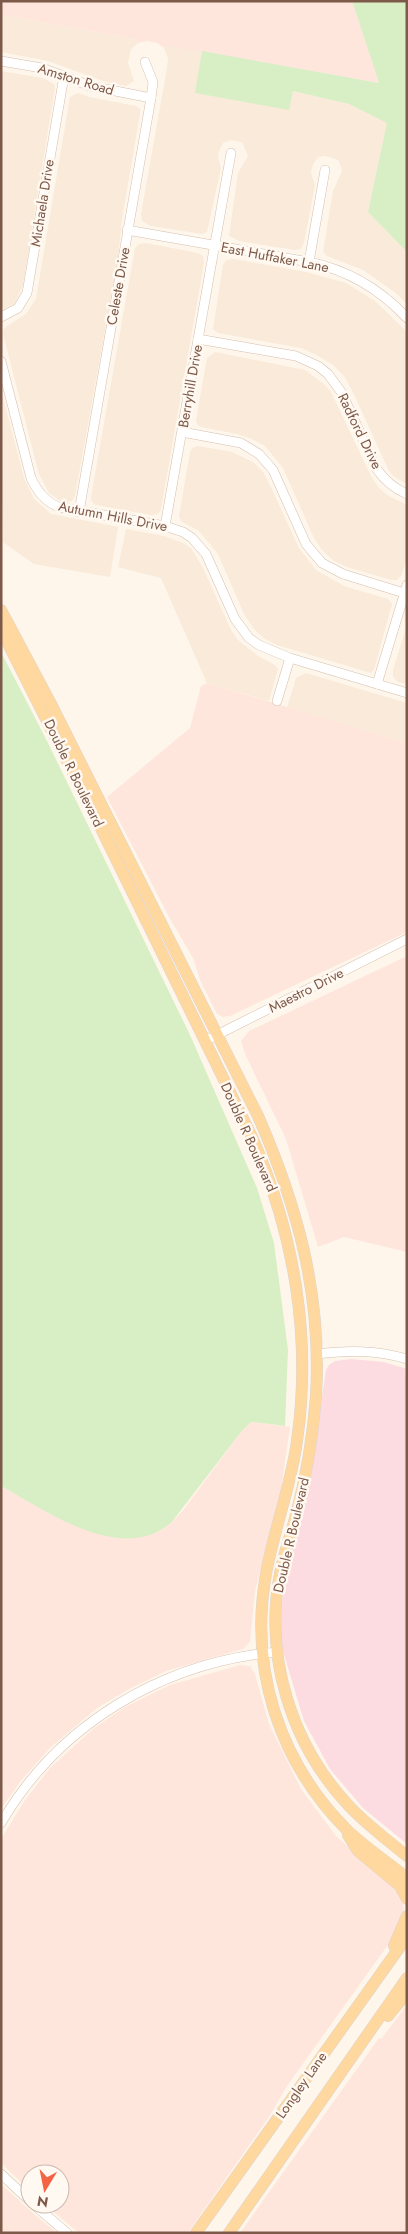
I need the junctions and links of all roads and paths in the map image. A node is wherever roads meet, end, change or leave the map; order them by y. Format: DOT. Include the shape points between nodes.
graph roads {
  1 [pos="1,61"];
  2 [pos="145,62"];
  3 [pos="64,76"];
  4 [pos="151,98"];
  5 [pos="231,153"];
  6 [pos="325,170"];
  7 [pos="128,230"];
  8 [pos="216,246"];
  9 [pos="309,262"];
  10 [pos="1,317"];
  11 [pos="407,318"];
  12 [pos="198,338"];
  13 [pos="1,361"];
  14 [pos="182,432"];
  15 [pos="407,494"];
  16 [pos="79,512"];
  17 [pos="165,526"];
  18 [pos="406,589"];
  19 [pos="1,610"];
  20 [pos="1,630"];
  21 [pos="290,658"];
  22 [pos="377,684"];
  23 [pos="407,693"];
  24 [pos="277,701"];
  25 [pos="407,939"];
  26 [pos="217,1035"];
  27 [pos="205,1041"];
  28 [pos="316,1354"];
  29 [pos="407,1359"];
  30 [pos="277,1652"];
  31 [pos="262,1653"];
  32 [pos="339,1821"];
  33 [pos="1,1824"];
  34 [pos="384,1837"];
  35 [pos="407,1848"];
  36 [pos="407,1856"];
  37 [pos="407,1878"];
  38 [pos="407,1899"];
  39 [pos="407,1916"];
  40 [pos="407,1937"];
  41 [pos="382,1971"];
  42 [pos="407,1978"];
  43 [pos="407,1994"];
  44 [pos="362,2042"];
  45 [pos="1,2174"];
  46 [pos="20,2192"];
  47 [pos="45,2214"];
  48 [pos="68,2233"];
  49 [pos="196,2233"];
  50 [pos="229,2233"];
  1 -- 3 [label="street, Amston Road" via="42,68"];
  2 -- 4 [label="street, Celeste Drive" via="153,82"];
  3 -- 4 [label="street, Amston Road" via="90,86"];
  3 -- 10 [label="street, Michaela Drive" via="27,293 18,308"];
  4 -- 7 [label="street, Celeste Drive"];
  5 -- 8 [label="street, Berryhill Drive"];
  6 -- 9 [label="street"];
  7 -- 8 [label="street, East Huffaker Lane"];
  7 -- 16 [label="street, Celeste Drive"];
  8 -- 9 [label="street, East Huffaker Lane"];
  8 -- 12 [label="street, Berryhill Drive"];
  9 -- 11 [label="street, East Huffaker Lane" via="354,276 384,296"];
  12 -- 14 [label="street, Berryhill Drive"];
  12 -- 15 [label="street, Radford Drive" via="296,356 318,366 342,393 382,477"];
  13 -- 16 [label="street, Autumn Hills Drive" via="35,487 54,506"];
  14 -- 17 [label="street, Berryhill Drive"];
  14 -- 18 [label="street" via="241,443 259,454 273,470 306,544 322,563 342,574"];
  16 -- 17 [label="street, Autumn Hills Drive"];
  17 -- 21 [label="street, Autumn Hills Drive" via="184,532 200,546 235,619 250,638 270,652"];
  18 -- 22 [label="street"];
  19 -- 26 [label="main road, Double R Boulevard"];
  20 -- 27 [label="main road, Double R Boulevard"];
  21 -- 22 [label="street, Autumn Hills Drive"];
  21 -- 24 [label="street"];
  22 -- 23 [label="street, Autumn Hills Drive"];
  25 -- 26 [label="street, Maestro Drive"];
  26 -- 27 [label="street, Maestro Drive"];
  26 -- 28 [label="main road, Double R Boulevard" via="258,1116 291,1200 302,1238 310,1286"];
  27 -- 31 [label="main road, Double R Boulevard" via="271,1182 291,1253 300,1323 302,1369 298,1440 266,1572"];
  28 -- 29 [label="street" via="351,1350"];
  28 -- 30 [label="main road, Double R Boulevard" via="316,1396 310,1446 279,1582"];
  30 -- 31 [label="street"];
  30 -- 34 [label="main road, Double R Boulevard" via="291,1714 311,1756 348,1805"];
  31 -- 32 [label="main road, Double R Boulevard" via="268,1690 283,1737 306,1780"];
  31 -- 33 [label="street" via="206,1665 159,1682 97,1717 71,1737 44,1765 20,1792"];
  32 -- 37 [label="main road, Double R Boulevard"];
  32 -- 38 [label="main road" via="358,1851 400,1886"];
  34 -- 35 [label="main road"];
  34 -- 36 [label="main road, Double R Boulevard"];
  39 -- 41 [label="main road"];
  40 -- 41 [label="main road, Longley Lane"];
  41 -- 49 [label="main road, Longley Lane"];
  42 -- 44 [label="main road, Longley Lane"];
  43 -- 44 [label="main road" via="375,2033"];
  44 -- 50 [label="main road, Longley Lane"];
  45 -- 46 [label="street"];
  47 -- 48 [label="street"];
}
